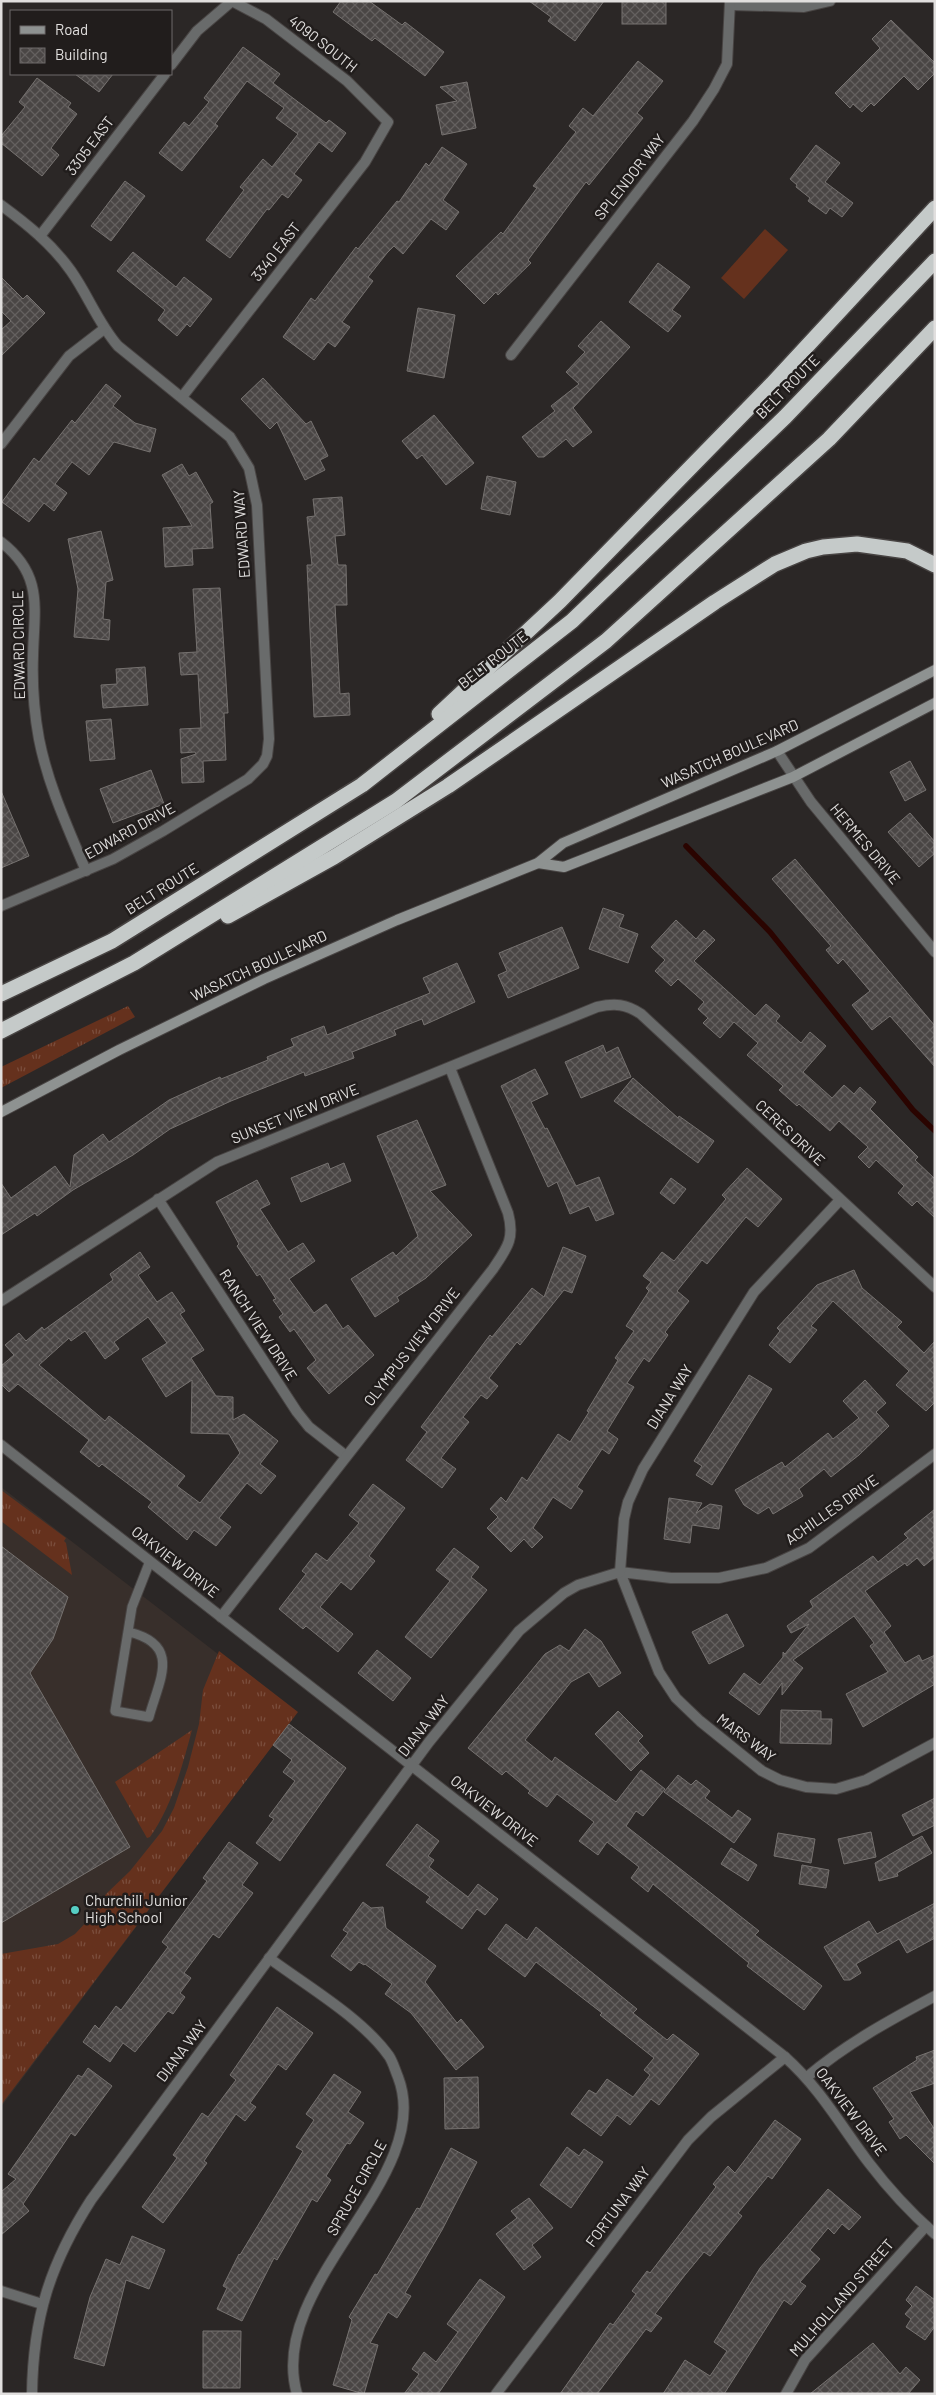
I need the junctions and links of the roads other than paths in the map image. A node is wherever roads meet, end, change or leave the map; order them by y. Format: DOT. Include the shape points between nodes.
graph roads {
  1 [pos="232,1"];
  2 [pos="830,1"];
  3 [pos="730,3"];
  4 [pos="172,64"];
  5 [pos="163,75"];
  6 [pos="388,122"];
  7 [pos="1,205"];
  8 [pos="935,208"];
  9 [pos="40,236"];
  10 [pos="935,261"];
  11 [pos="935,328"];
  12 [pos="104,329"];
  13 [pos="511,355"];
  14 [pos="182,397"];
  15 [pos="1,444"];
  16 [pos="1,542"];
  17 [pos="934,565"];
  18 [pos="935,670"];
  19 [pos="935,703"];
  20 [pos="777,751"];
  21 [pos="263,764"];
  22 [pos="793,777"];
  23 [pos="362,785"];
  24 [pos="538,863"];
  25 [pos="86,872"];
  26 [pos="1,906"];
  27 [pos="935,952"];
  28 [pos="134,963"];
  29 [pos="1,994"];
  30 [pos="623,1004"];
  31 [pos="1,1031"];
  32 [pos="450,1068"];
  33 [pos="1,1112"];
  34 [pos="158,1199"];
  35 [pos="840,1200"];
  36 [pos="935,1287"];
  37 [pos="1,1301"];
  38 [pos="1,1445"];
  39 [pos="935,1454"];
  40 [pos="346,1456"];
  41 [pos="150,1561"];
  42 [pos="620,1572"];
  43 [pos="221,1617"];
  44 [pos="129,1632"];
  45 [pos="935,1743"];
  46 [pos="411,1766"];
  47 [pos="269,1958"];
  48 [pos="935,1996"];
  49 [pos="785,2057"];
  50 [pos="806,2076"];
  51 [pos="926,2226"];
  52 [pos="935,2234"];
  53 [pos="1,2291"];
  54 [pos="42,2304"];
  55 [pos="32,2394"];
  56 [pos="297,2394"];
  57 [pos="496,2394"];
  58 [pos="786,2394"];
  1 -- 4 [label="street" via="197,31"];
  1 -- 6 [label="street, 4090 SOUTH" via="266,18 347,81"];
  2 -- 3 [label="street" via="804,7"];
  3 -- 13 [label="street, SPLENDOR WAY" via="727,64 714,89 693,121"];
  5 -- 9 [label="street, 3305 EAST"];
  6 -- 14 [label="street, 3340 EAST" via="364,162"];
  7 -- 9 [label="street, EDWARD WAY"];
  8 -- 23 [label="highway" via="772,384 560,601"];
  9 -- 12 [label="street, EDWARD WAY" via="71,270"];
  10 -- 23 [label="highway, BELT ROUTE" via="785,416 572,621"];
  11 -- 28 [label="highway" via="830,439 606,641 396,801"];
  12 -- 14 [label="street, EDWARD WAY" via="128,355"];
  12 -- 15 [label="street" via="69,356"];
  14 -- 21 [label="street, EDWARD WAY" via="230,437 244,457 253,480 269,739"];
  16 -- 25 [label="street, EDWARD CIRCLE" via="17,555 32,583 36,605 33,684 40,740 55,796"];
  17 -- 28 [label="highway" via="907,551 856,544 814,549 774,564 399,818 269,894"];
  18 -- 20 [label="main road, WASATCH BOULEVARD"];
  19 -- 22 [label="main road"];
  20 -- 22 [label="street, HERMES DRIVE"];
  20 -- 24 [label="main road, WASATCH BOULEVARD" via="563,843"];
  21 -- 25 [label="street, EDWARD DRIVE" via="248,779 172,826"];
  22 -- 24 [label="main road" via="564,867"];
  22 -- 27 [label="street, HERMES DRIVE"];
  23 -- 29 [label="highway, BELT ROUTE" via="112,941"];
  24 -- 33 [label="main road, WASATCH BOULEVARD" via="397,920 272,976"];
  25 -- 26 [label="street, EDWARD DRIVE"];
  28 -- 31 [label="highway"];
  30 -- 32 [label="street, SUNSET VIEW DRIVE" via="597,1007"];
  30 -- 35 [label="street, CERES DRIVE" via="641,1014"];
  32 -- 34 [label="street, SUNSET VIEW DRIVE" via="217,1162"];
  32 -- 40 [label="street, OLYMPUS VIEW DRIVE" via="504,1203 512,1234 493,1269"];
  34 -- 37 [label="street, SUNSET VIEW DRIVE"];
  34 -- 40 [label="street, RANCH VIEW DRIVE" via="296,1412"];
  35 -- 36 [label="street, CERES DRIVE"];
  35 -- 42 [label="street, DIANA WAY" via="750,1297 643,1469 624,1519"];
  38 -- 41 [label="street, OAKVIEW DRIVE"];
  39 -- 42 [label="street, ACHILLES DRIVE" via="809,1548 766,1568 719,1578 671,1578"];
  40 -- 43 [label="street, OLYMPUS VIEW DRIVE"];
  41 -- 43 [label="street, OAKVIEW DRIVE"];
  41 -- 44 [label="lane" via="132,1607"];
  42 -- 45 [label="street, MARS WAY" via="656,1666 676,1698 700,1722 762,1771 806,1787 836,1789 866,1780"];
  42 -- 46 [label="street, DIANA WAY" via="578,1585 537,1613"];
  43 -- 46 [label="street, OAKVIEW DRIVE"];
  44 -- 44 [label="lane" via="115,1711 149,1717 164,1661 152,1642"];
  46 -- 47 [label="street, DIANA WAY"];
  46 -- 49 [label="street, OAKVIEW DRIVE"];
  47 -- 54 [label="street, DIANA WAY" via="91,2200 64,2247"];
  47 -- 56 [label="street, SPRUCE CIRCLE" via="376,2038 391,2058 404,2090 405,2115 400,2142 313,2294 302,2321 294,2353"];
  48 -- 50 [label="street" via="856,2040"];
  49 -- 50 [label="street, OAKVIEW DRIVE"];
  49 -- 57 [label="street, FORTUNA WAY" via="711,2117 688,2140"];
  50 -- 51 [label="street, OAKVIEW DRIVE" via="869,2163"];
  51 -- 52 [label="street, OAKVIEW DRIVE"];
  51 -- 58 [label="street, MULHOLLAND STREET" via="810,2355"];
  53 -- 54 [label="street"];
  54 -- 55 [label="street, DIANA WAY" via="34,2344"];
}
